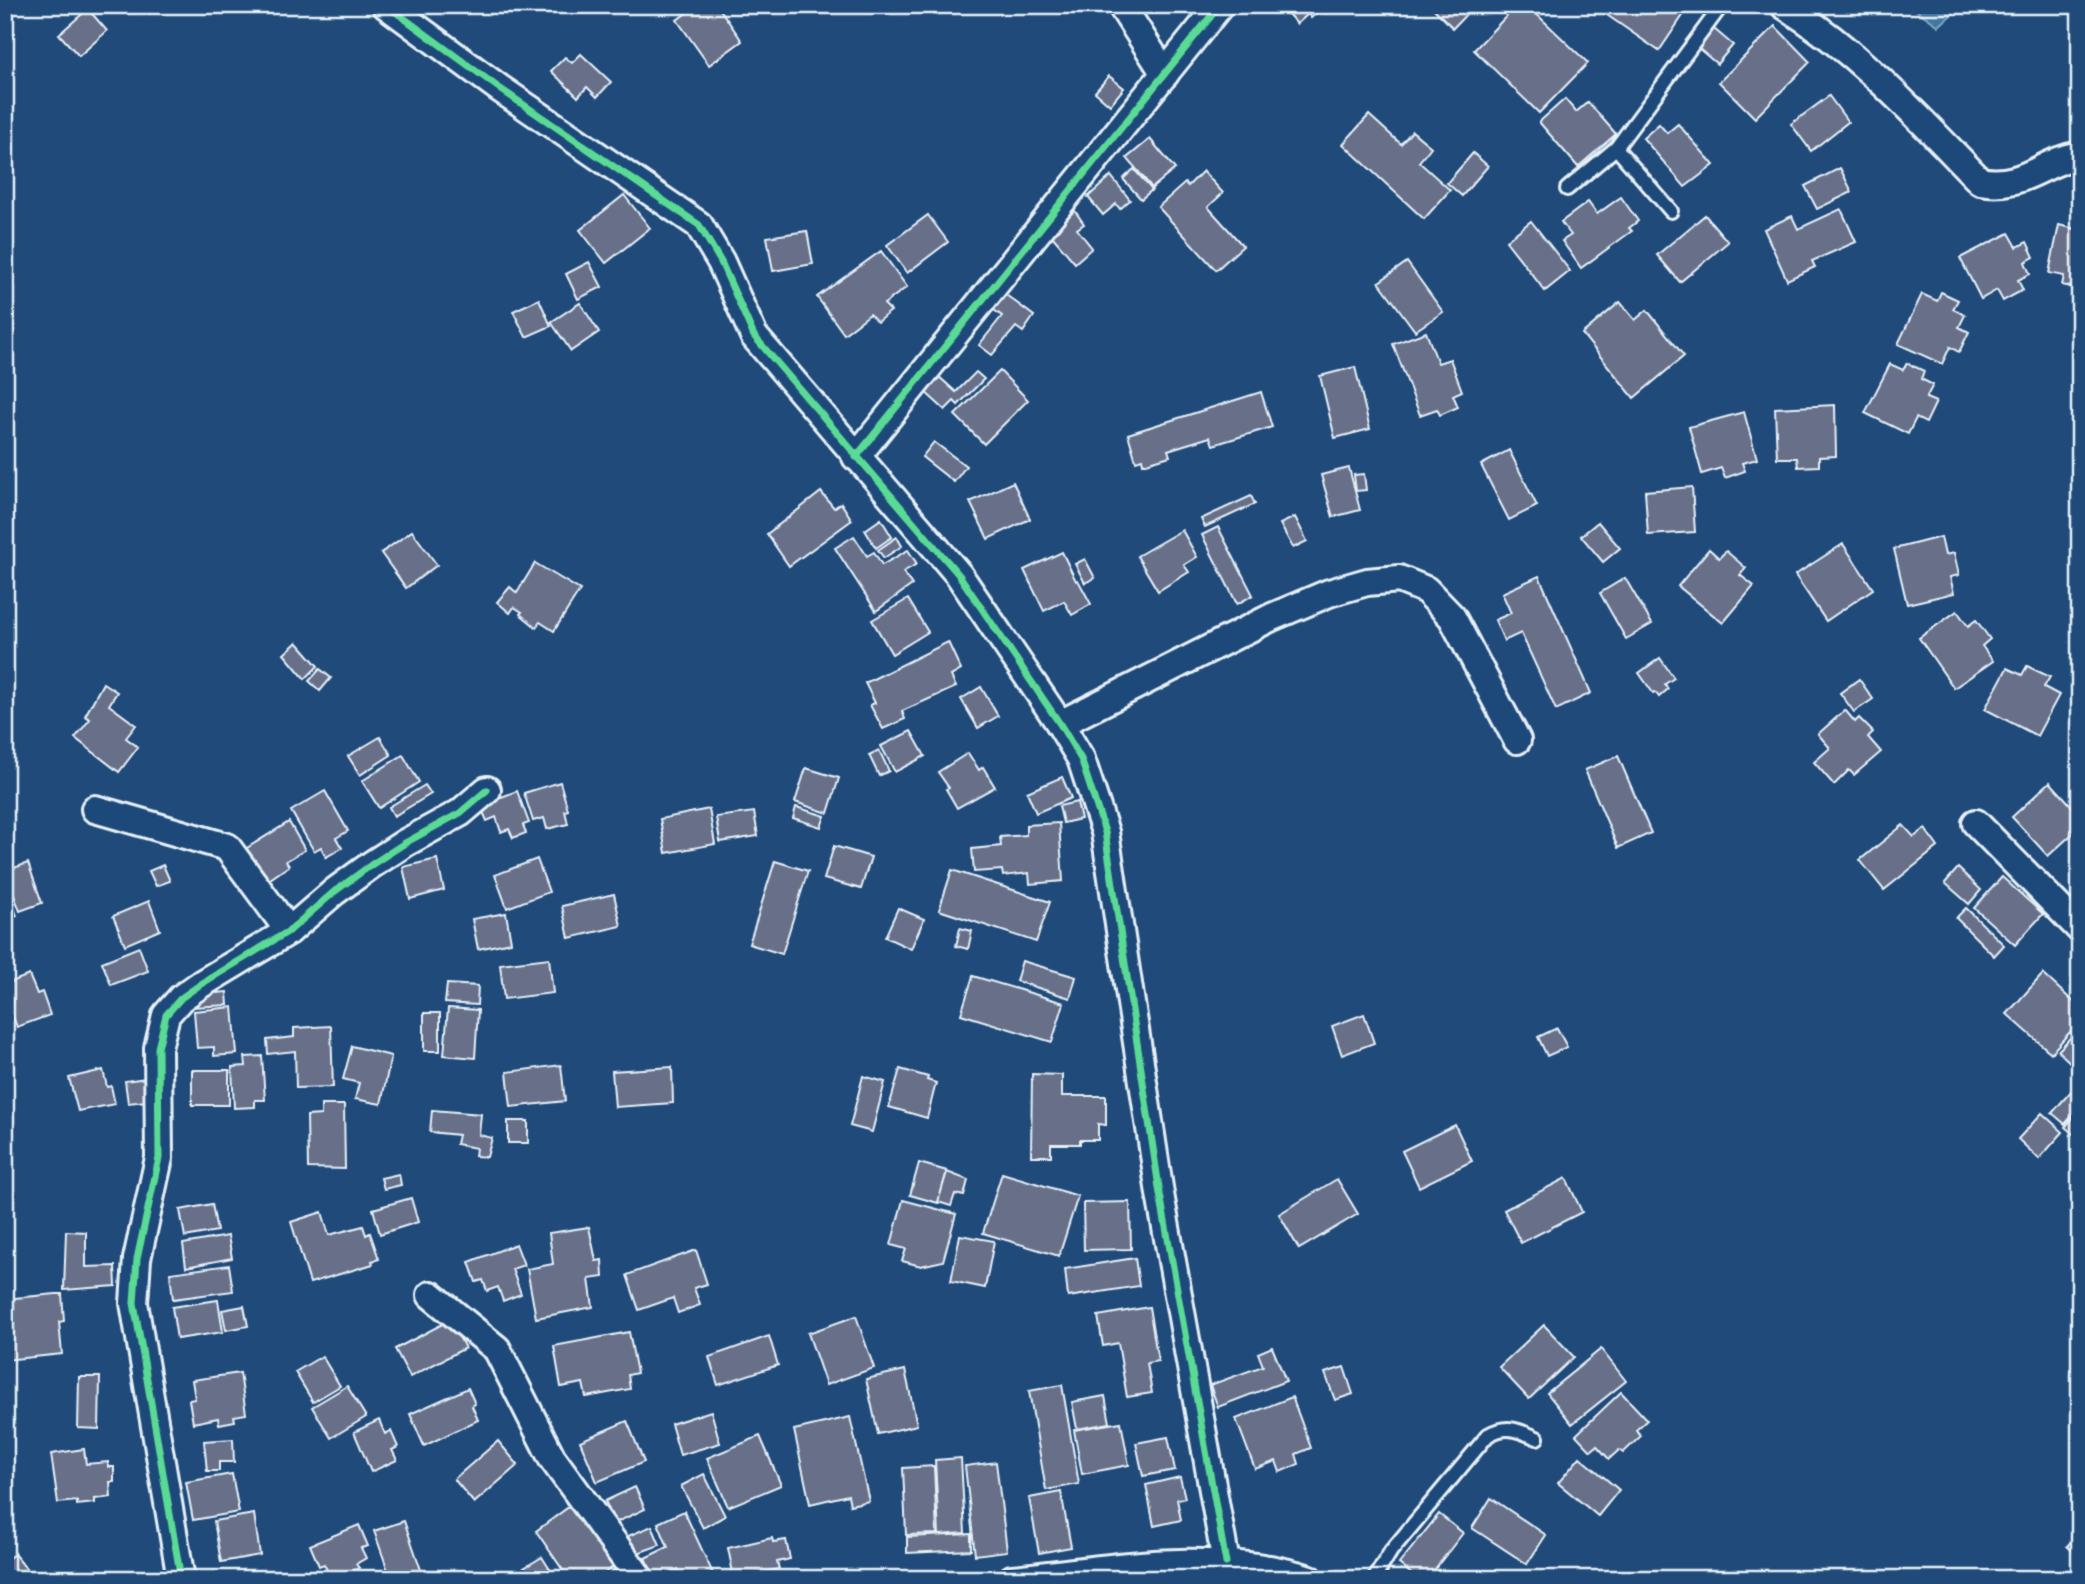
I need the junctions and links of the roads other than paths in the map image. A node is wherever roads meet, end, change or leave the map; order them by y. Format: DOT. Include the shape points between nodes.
graph roads {
  1 [pos="386,5"];
  2 [pos="1121,5"];
  3 [pos="1220,5"];
  4 [pos="1722,5"];
  5 [pos="1784,5"];
  6 [pos="1165,74"];
  7 [pos="1616,148"];
  8 [pos="2080,155"];
  9 [pos="1567,189"];
  10 [pos="1671,211"];
  11 [pos="856,457"];
  12 [pos="1060,724"];
  13 [pos="1517,740"];
  14 [pos="487,790"];
  15 [pos="95,809"];
  16 [pos="1976,823"];
  17 [pos="2080,929"];
  18 [pos="289,930"];
  19 [pos="431,1295"];
  20 [pos="1537,1438"];
  21 [pos="1226,1563"];
  22 [pos="1024,1578"];
  23 [pos="181,1579"];
  24 [pos="640,1579"];
  25 [pos="1310,1579"];
  26 [pos="1374,1579"];
  1 -- 11 [label="street" via="699,225 754,335"];
  2 -- 6 [label="street"];
  3 -- 6 [label="street"];
  4 -- 7 [label="lane"];
  5 -- 8 [label="street" via="1879,77 1980,180 1999,184"];
  6 -- 11 [label="street"];
  7 -- 9 [label="lane"];
  7 -- 10 [label="lane"];
  11 -- 12 [label="street" via="959,575"];
  12 -- 13 [label="street" via="1272,617 1329,593 1399,579 1426,590 1452,617"];
  12 -- 21 [label="street" via="1081,758 1105,832 1160,1194"];
  14 -- 18 [label="street" via="460,813 371,865"];
  15 -- 18 [label="street" via="227,847"];
  16 -- 17 [label="street"];
  18 -- 23 [label="street" via="181,998 166,1015 158,1048 159,1158 137,1259 134,1303"];
  19 -- 24 [label="street" via="498,1349 552,1458"];
  20 -- 26 [label="lane" via="1513,1427 1488,1435 1391,1551"];
  21 -- 22 [label="street"];
  21 -- 25 [label="street" via="1277,1569"];
}
